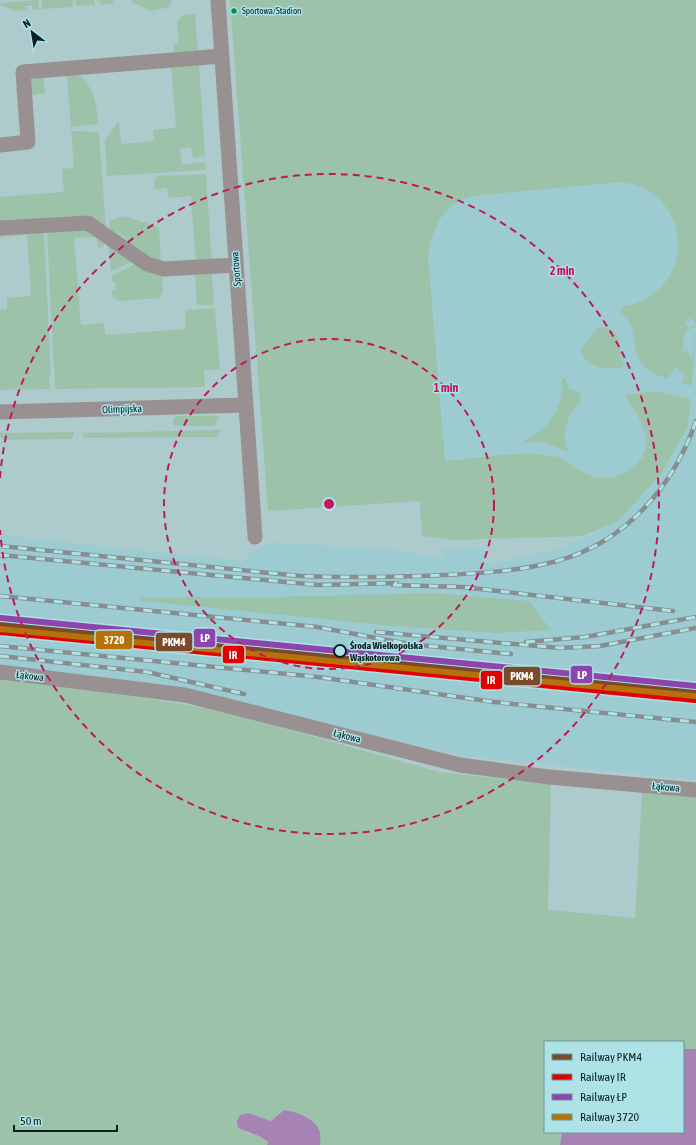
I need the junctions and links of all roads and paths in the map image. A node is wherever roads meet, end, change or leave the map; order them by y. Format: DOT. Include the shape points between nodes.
graph roads {
  1 [pos="218,0"];
  2 [pos="222,56"];
  3 [pos="0,144"];
  4 [pos="0,228"];
  5 [pos="236,265"];
  6 [pos="245,405"];
  7 [pos="0,412"];
  8 [pos="255,537"];
  9 [pos="0,672"];
  10 [pos="696,790"];
  1 -- 2 [label="street, Sportowa"];
  2 -- 3 [label="street" via="23,72 28,142"];
  2 -- 5 [label="street, Sportowa"];
  4 -- 5 [label="street" via="88,223 147,264 164,269"];
  5 -- 6 [label="street, Sportowa"];
  6 -- 7 [label="street, Olimpijska"];
  6 -- 8 [label="street, Sportowa"];
  9 -- 10 [label="street, Łąkowa" via="185,695 460,765 549,777"];
}
